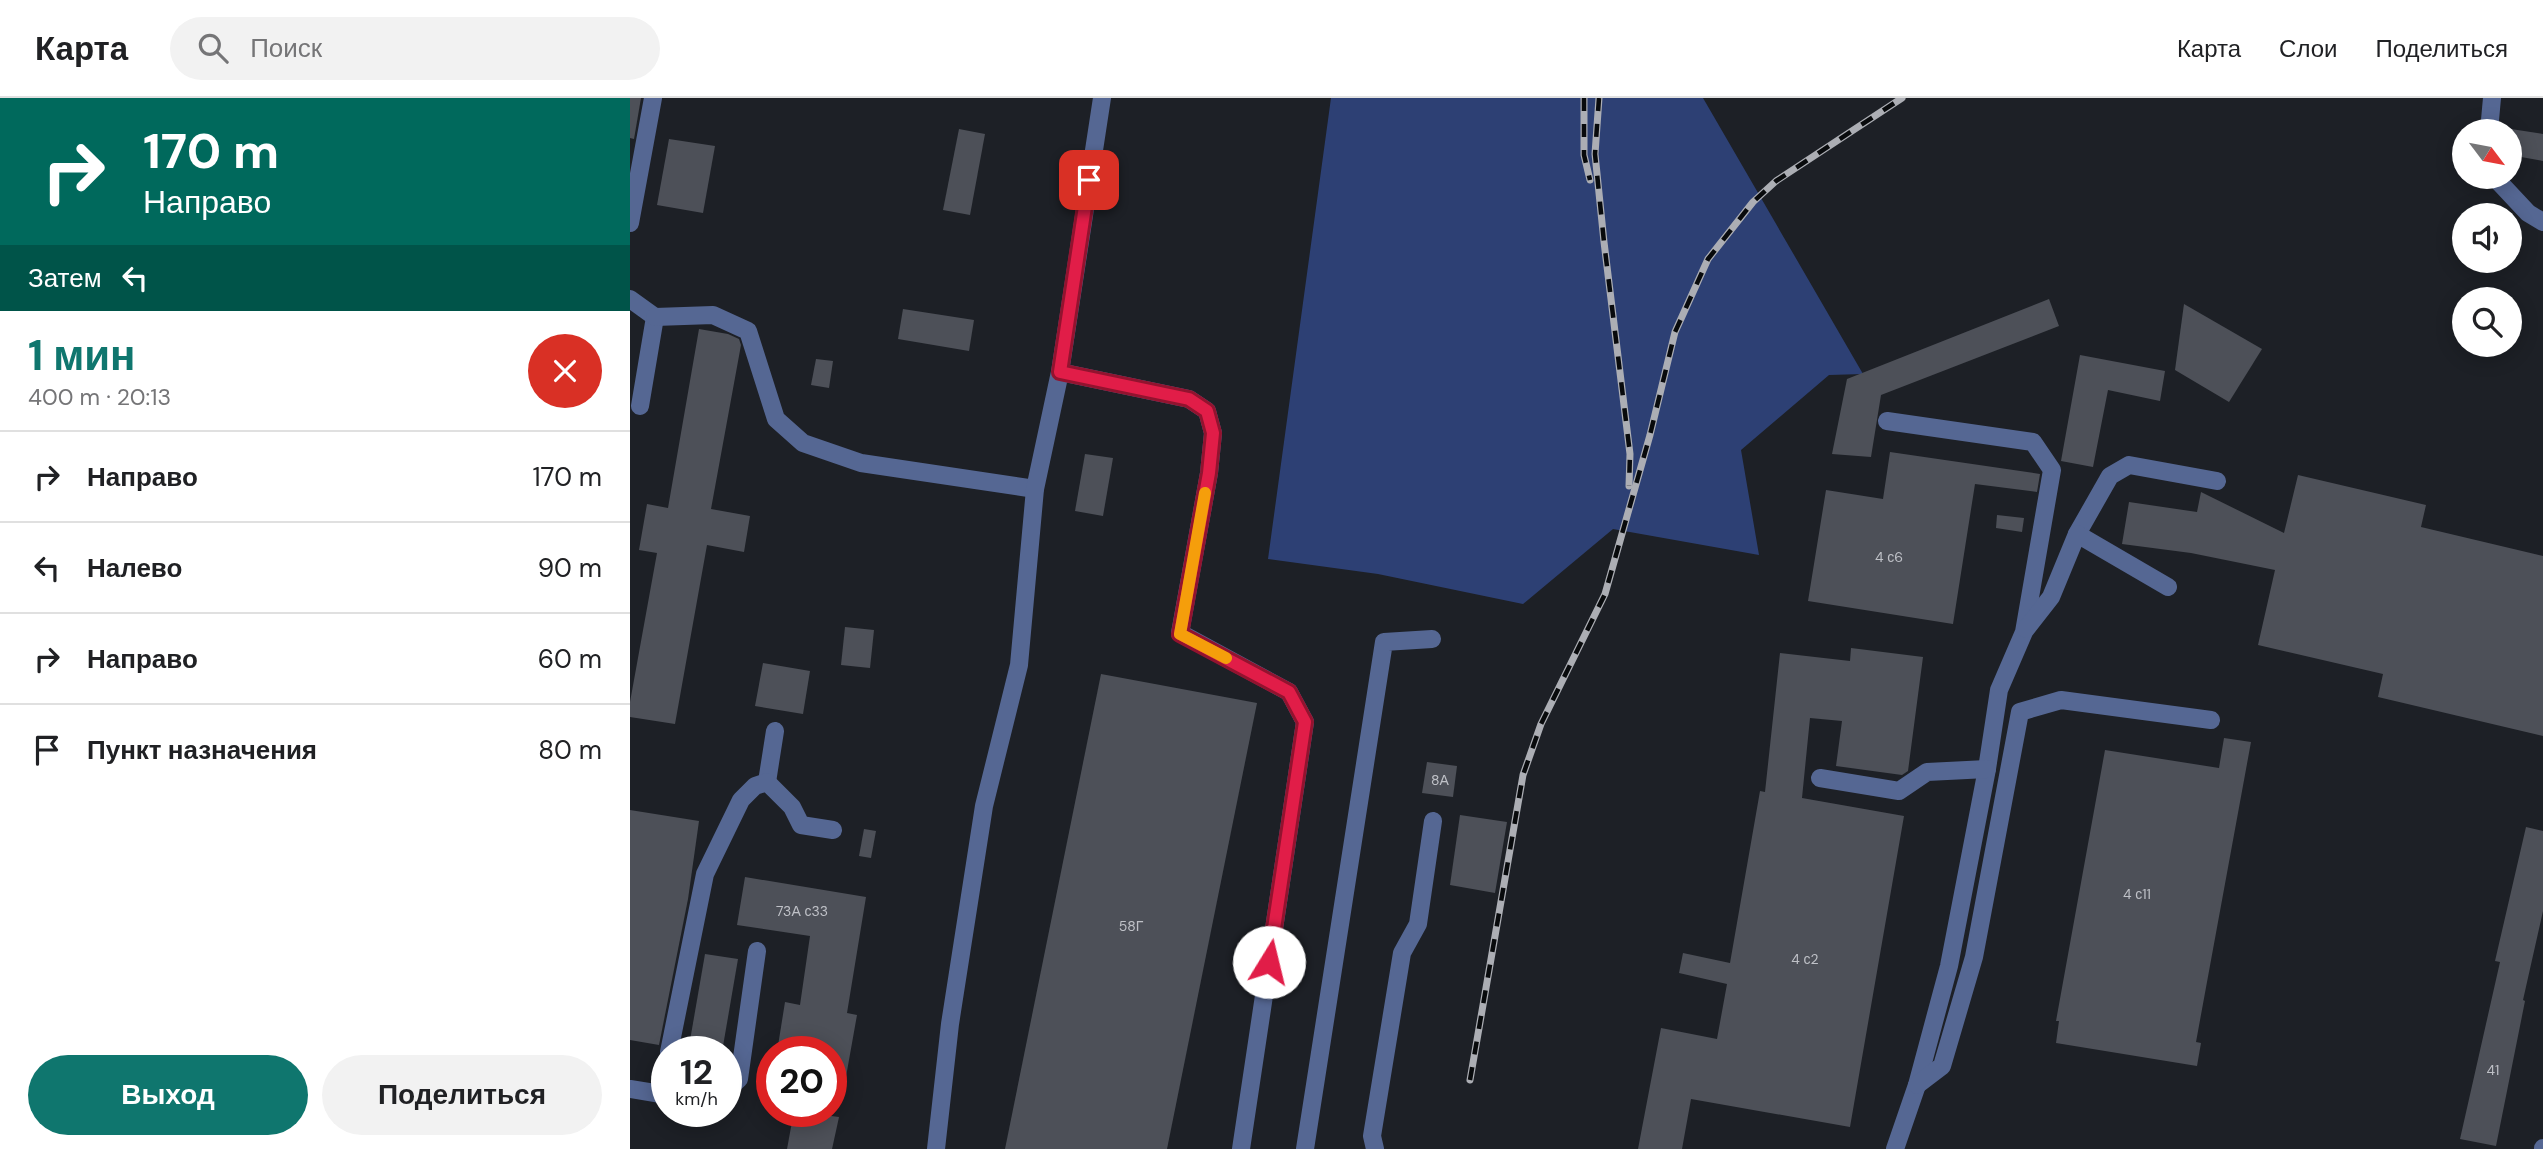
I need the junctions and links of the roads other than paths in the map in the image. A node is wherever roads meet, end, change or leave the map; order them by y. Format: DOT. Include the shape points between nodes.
graph roads {
  1 [pos="653,98"];
  2 [pos="1102,98"];
  3 [pos="2492,98"];
  4 [pos="2490,119"];
  5 [pos="2506,189"];
  6 [pos="2543,222"];
  7 [pos="630,223"];
  8 [pos="630,299"];
  9 [pos="655,317"];
  10 [pos="1060,372"];
  11 [pos="640,406"];
  12 [pos="1888,421"];
  13 [pos="2217,481"];
  14 [pos="1035,489"];
  15 [pos="2077,534"];
  16 [pos="2168,587"];
  17 [pos="2024,632"];
  18 [pos="1432,639"];
  19 [pos="2211,720"];
  20 [pos="775,731"];
  21 [pos="1987,769"];
  22 [pos="1820,778"];
  23 [pos="767,782"];
  24 [pos="1433,821"];
  25 [pos="833,830"];
  26 [pos="757,951"];
  27 [pos="672,1036"];
  28 [pos="742,1058"];
  29 [pos="1917,1085"];
  30 [pos="630,1089"];
  31 [pos="651,1093"];
  32 [pos="936,1149"];
  33 [pos="1241,1149"];
  34 [pos="1305,1149"];
  35 [pos="1375,1149"];
  36 [pos="1895,1149"];
  1 -- 7 [label="lane"];
  2 -- 10 [label="lane"];
  3 -- 4 [label="lane"];
  5 -- 6 [label="lane"];
  8 -- 9 [label="lane"];
  9 -- 11 [label="lane"];
  9 -- 14 [label="lane" via="713,315 748,331 776,419 803,443 861,463"];
  10 -- 14 [label="lane"];
  10 -- 33 [label="lane" via="1189,399 1207,411 1213,433 1209,473 1180,634 1289,692 1305,722"];
  12 -- 17 [label="lane" via="2033,442 2052,470"];
  13 -- 15 [label="lane" via="2129,465 2110,476"];
  14 -- 32 [label="lane" via="1019,664 984,806"];
  15 -- 16 [label="lane"];
  15 -- 17 [label="lane" via="2051,597"];
  17 -- 21 [label="lane" via="1999,690"];
  18 -- 34 [label="lane" via="1384,642"];
  19 -- 29 [label="lane" via="2061,700 2020,712 1974,957 1942,1066"];
  20 -- 23 [label="lane"];
  21 -- 22 [label="lane" via="1927,772 1899,791"];
  21 -- 29 [label="lane" via="1949,966"];
  23 -- 25 [label="lane" via="788,802 802,825"];
  23 -- 27 [label="lane" via="755,786 741,800 705,874"];
  24 -- 35 [label="lane" via="1418,924 1402,953 1372,1136"];
  26 -- 28 [label="lane"];
  29 -- 36 [label="lane"];
  30 -- 31 [label="lane"];
}
